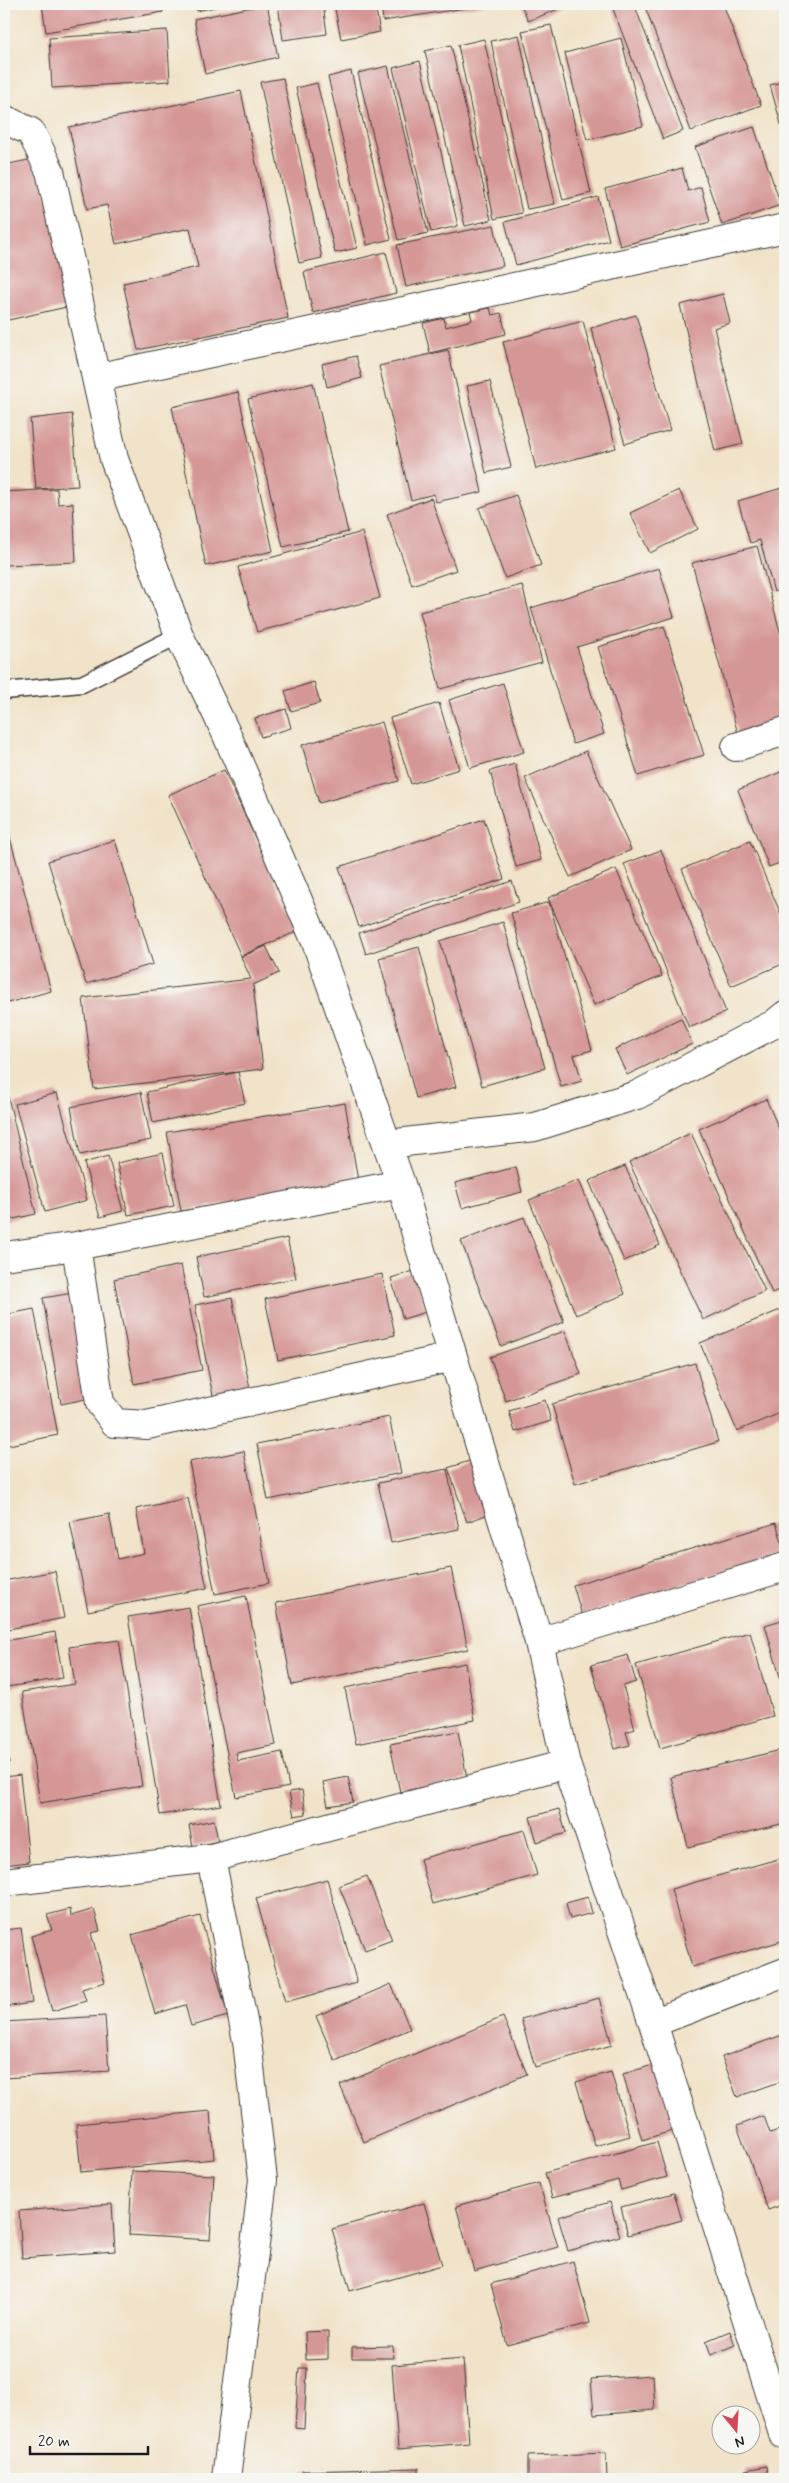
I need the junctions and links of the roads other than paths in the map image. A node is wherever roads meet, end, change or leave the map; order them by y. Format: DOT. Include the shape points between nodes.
graph roads {
  1 [pos="4,119"];
  2 [pos="785,228"];
  3 [pos="96,378"];
  4 [pos="179,635"];
  5 [pos="4,692"];
  6 [pos="785,731"];
  7 [pos="736,747"];
  8 [pos="785,1015"];
  9 [pos="388,1144"];
  10 [pos="401,1184"];
  11 [pos="76,1246"];
  12 [pos="4,1256"];
  13 [pos="453,1357"];
  14 [pos="785,1567"];
  15 [pos="539,1642"];
  16 [pos="566,1764"];
  17 [pos="211,1858"];
  18 [pos="4,1882"];
  19 [pos="785,1972"];
  20 [pos="653,2023"];
  21 [pos="783,2434"];
  22 [pos="226,2479"];
  1 -- 3 [label="street" via="31,132 50,171"];
  2 -- 3 [label="street"];
  3 -- 4 [label="street" via="114,459"];
  4 -- 5 [label="lane" via="82,684"];
  4 -- 9 [label="street" via="226,733 316,942"];
  6 -- 7 [label="street"];
  8 -- 9 [label="street" via="774,1024 637,1095 535,1127"];
  9 -- 10 [label="street"];
  10 -- 11 [label="street"];
  10 -- 13 [label="street"];
  11 -- 12 [label="street"];
  11 -- 13 [label="street" via="100,1403 115,1423 147,1424"];
  13 -- 15 [label="street"];
  14 -- 15 [label="street"];
  15 -- 16 [label="street"];
  16 -- 17 [label="street"];
  16 -- 20 [label="street"];
  17 -- 18 [label="street"];
  17 -- 22 [label="street" via="247,2041 263,2180"];
  19 -- 20 [label="street"];
  20 -- 21 [label="street"];
}
